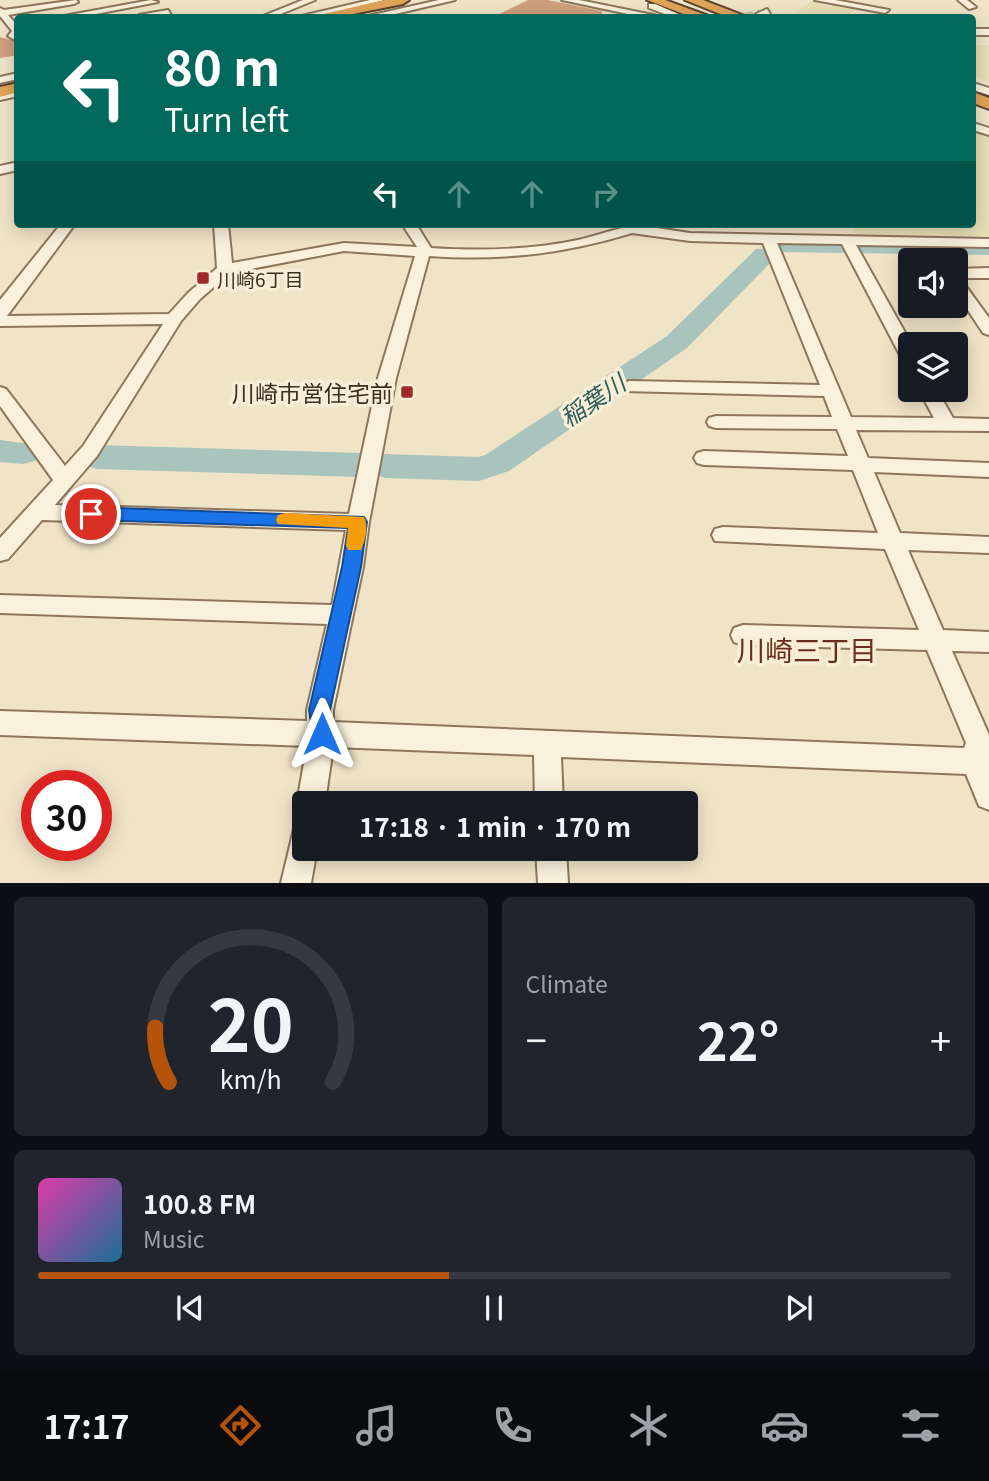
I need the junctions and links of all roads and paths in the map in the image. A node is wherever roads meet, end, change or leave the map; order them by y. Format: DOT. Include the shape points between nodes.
graph roads {
  1 [pos="88,0"];
  2 [pos="312,0"];
  3 [pos="321,0"];
  4 [pos="380,0"];
  5 [pos="428,0"];
  6 [pos="448,0"];
  7 [pos="555,0"];
  8 [pos="566,0"];
  9 [pos="679,0"];
  10 [pos="691,0"];
  11 [pos="715,0"];
  12 [pos="819,0"];
  13 [pos="894,0"];
  14 [pos="962,0"];
  15 [pos="153,1"];
  16 [pos="400,1"];
  17 [pos="649,2"];
  18 [pos="587,4"];
  19 [pos="972,7"];
  20 [pos="604,8"];
  21 [pos="885,10"];
  22 [pos="1,12"];
  23 [pos="339,13"];
  24 [pos="80,14"];
  25 [pos="170,14"];
  26 [pos="273,14"];
  27 [pos="333,14"];
  28 [pos="372,14"];
  29 [pos="374,14"];
  30 [pos="595,14"];
  31 [pos="640,14"];
  32 [pos="675,14"];
  33 [pos="693,14"];
  34 [pos="719,14"];
  35 [pos="732,14"];
  36 [pos="761,14"];
  37 [pos="881,14"];
  38 [pos="65,228"];
  39 [pos="221,228"];
  40 [pos="412,228"];
  41 [pos="636,228"];
  42 [pos="644,228"];
  43 [pos="768,238"];
  44 [pos="845,239"];
  45 [pos="927,242"];
  46 [pos="989,243"];
  47 [pos="931,248"];
  48 [pos="424,253"];
  49 [pos="225,269"];
  50 [pos="968,273"];
  51 [pos="989,273"];
  52 [pos="968,299"];
  53 [pos="0,314"];
  54 [pos="174,319"];
  55 [pos="0,321"];
  56 [pos="989,330"];
  57 [pos="898,335"];
  58 [pos="629,387"];
  59 [pos="832,391"];
  60 [pos="0,393"];
  61 [pos="935,402"];
  62 [pos="716,422"];
  63 [pos="845,422"];
  64 [pos="947,424"];
  65 [pos="989,425"];
  66 [pos="704,458"];
  67 [pos="861,464"];
  68 [pos="989,470"];
  69 [pos="65,481"];
  70 [pos="37,512"];
  71 [pos="358,522"];
  72 [pos="723,535"];
  73 [pos="893,542"];
  74 [pos="989,545"];
  75 [pos="0,554"];
  76 [pos="0,604"];
  77 [pos="341,615"];
  78 [pos="743,635"];
  79 [pos="934,640"];
  80 [pos="989,642"];
  81 [pos="0,723"];
  82 [pos="322,734"];
  83 [pos="547,743"];
  84 [pos="982,762"];
  85 [pos="313,791"];
  86 [pos="549,791"];
  87 [pos="989,796"];
  88 [pos="300,861"];
  89 [pos="552,861"];
  90 [pos="296,883"];
  91 [pos="553,883"];
  1 -- 22 [label="street"];
  2 -- 26 [label="street"];
  3 -- 23 [label="street"];
  4 -- 16 [label="street"];
  4 -- 23 [label="street"];
  5 -- 28 [label="highway"];
  6 -- 29 [label="street"];
  7 -- 18 [label="street"];
  8 -- 18 [label="street"];
  9 -- 34 [label="highway"];
  10 -- 35 [label="highway"];
  11 -- 36 [label="highway"];
  12 -- 21 [label="street"];
  13 -- 21 [label="street"];
  14 -- 19 [label="street"];
  15 -- 24 [label="street"];
  15 -- 25 [label="street"];
  16 -- 27 [label="highway"];
  17 -- 32 [label="street"];
  17 -- 33 [label="highway"];
  18 -- 20 [label="street"];
  20 -- 30 [label="street"];
  20 -- 31 [label="street"];
  21 -- 37 [label="street"];
  38 -- 53 [label="street"];
  39 -- 49 [label="street"];
  40 -- 48 [label="street"];
  41 -- 48 [label="street" via="549,248"];
  42 -- 43 [label="street" via="690,237"];
  43 -- 44 [label="street"];
  43 -- 59 [label="street"];
  44 -- 45 [label="street"];
  44 -- 57 [label="street"];
  45 -- 46 [label="street"];
  45 -- 47 [label="street"];
  48 -- 49 [label="street" via="344,247"];
  48 -- 71 [label="street" via="387,378"];
  49 -- 54 [label="street"];
  50 -- 51 [label="street"];
  52 -- 56 [label="street"];
  54 -- 55 [label="street"];
  54 -- 69 [label="street" via="90,451"];
  58 -- 59 [label="street"];
  59 -- 63 [label="street"];
  60 -- 69 [label="street"];
  61 -- 64 [label="street"];
  62 -- 63 [label="street"];
  63 -- 64 [label="street"];
  63 -- 67 [label="street"];
  64 -- 65 [label="street"];
  66 -- 67 [label="street"];
  67 -- 68 [label="street"];
  67 -- 73 [label="street"];
  69 -- 70 [label="street"];
  70 -- 71 [label="street"];
  70 -- 75 [label="street"];
  71 -- 77 [label="street"];
  72 -- 73 [label="street"];
  73 -- 74 [label="street"];
  73 -- 79 [label="street"];
  76 -- 77 [label="street"];
  77 -- 82 [label="street" via="320,710"];
  78 -- 79 [label="street"];
  79 -- 80 [label="street"];
  79 -- 84 [label="street" via="979,743"];
  81 -- 82 [label="street"];
  82 -- 83 [label="street"];
  82 -- 85 [label="street"];
  83 -- 84 [label="street"];
  83 -- 86 [label="street"];
  84 -- 87 [label="street"];
  88 -- 90 [label="street"];
  89 -- 91 [label="street"];
}
